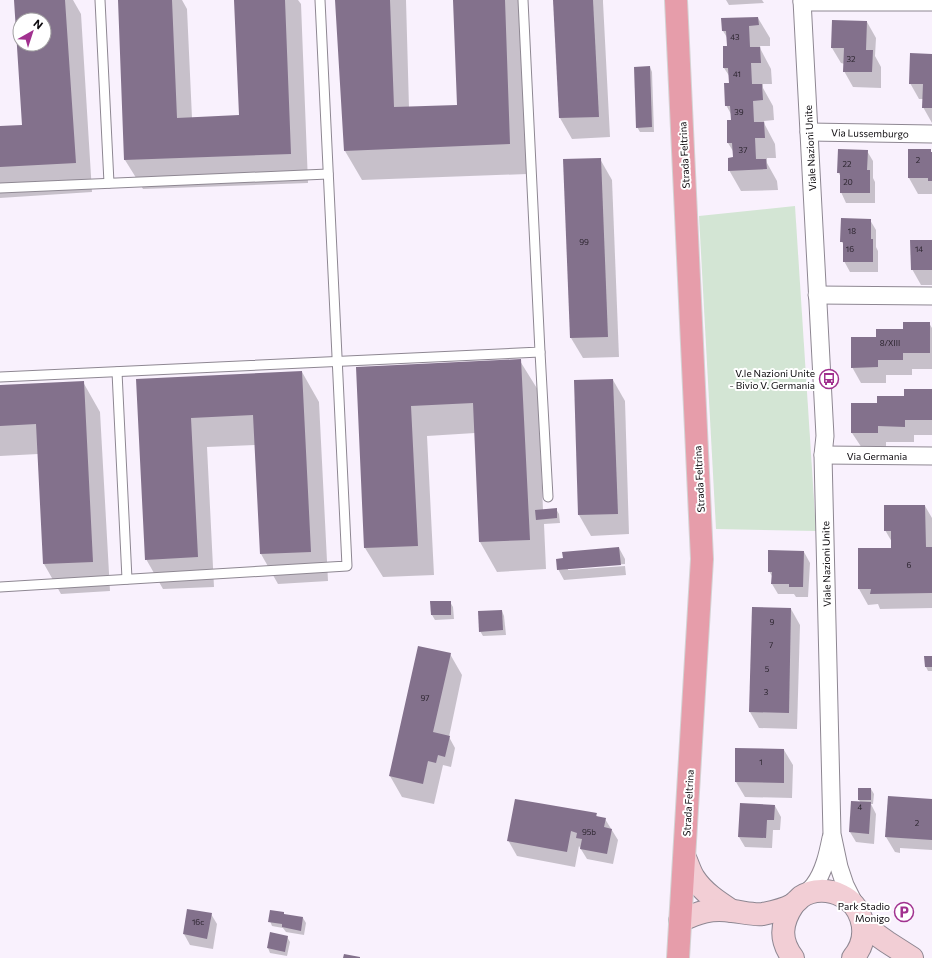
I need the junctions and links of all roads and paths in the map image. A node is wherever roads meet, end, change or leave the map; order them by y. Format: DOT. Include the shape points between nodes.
graph roads {
  1 [pos="100,0"];
  2 [pos="320,0"];
  3 [pos="523,0"];
  4 [pos="676,0"];
  5 [pos="802,1"];
  6 [pos="932,2"];
  7 [pos="809,132"];
  8 [pos="932,134"];
  9 [pos="328,174"];
  10 [pos="109,183"];
  11 [pos="0,188"];
  12 [pos="817,295"];
  13 [pos="932,296"];
  14 [pos="540,352"];
  15 [pos="338,361"];
  16 [pos="117,372"];
  17 [pos="0,377"];
  18 [pos="823,455"];
  19 [pos="932,456"];
  20 [pos="548,497"];
  21 [pos="128,579"];
  22 [pos="0,587"];
  23 [pos="832,834"];
  24 [pos="685,858"];
  25 [pos="798,901"];
  26 [pos="732,911"];
  27 [pos="859,915"];
  28 [pos="680,921"];
  29 [pos="678,958"];
  30 [pos="793,958"];
  31 [pos="853,958"];
  32 [pos="912,958"];
  1 -- 10 [label="lane"];
  2 -- 9 [label="lane"];
  3 -- 14 [label="lane"];
  4 -- 24 [label="main road, Strada Feltrina" via="702,559"];
  5 -- 6 [label="street, Viale Nazioni Unite"];
  5 -- 7 [label="street, Viale Nazioni Unite"];
  7 -- 8 [label="street, Via Lussemburgo"];
  7 -- 12 [label="street, Viale Nazioni Unite"];
  9 -- 10 [label="lane"];
  9 -- 15 [label="lane"];
  10 -- 11 [label="lane"];
  12 -- 13 [label="street"];
  12 -- 18 [label="street, Viale Nazioni Unite" via="825,436"];
  14 -- 15 [label="lane"];
  14 -- 20 [label="lane"];
  15 -- 16 [label="lane"];
  15 -- 21 [label="lane" via="348,566"];
  16 -- 17 [label="lane"];
  16 -- 21 [label="lane"];
  18 -- 19 [label="street, Via Germania"];
  18 -- 23 [label="street, Viale Nazioni Unite"];
  21 -- 22 [label="lane"];
  23 -- 25 [label="street, Viale Nazioni Unite" via="821,872 814,885"];
  23 -- 27 [label="street, Viale Nazioni Unite" via="845,885"];
  24 -- 26 [label="street" via="694,878 713,898"];
  24 -- 28 [label="main road, Strada Feltrina"];
  25 -- 26 [label="street" via="774,912 761,914"];
  25 -- 27 [label="street" via="813,892 836,893 847,898"];
  25 -- 30 [label="street" via="786,915 783,927 784,940"];
  26 -- 28 [label="street" via="704,911"];
  27 -- 31 [label="street" via="863,938 859,951"];
  27 -- 32 [label="street" via="887,942"];
  28 -- 29 [label="main road, Strada Feltrina"];
}
